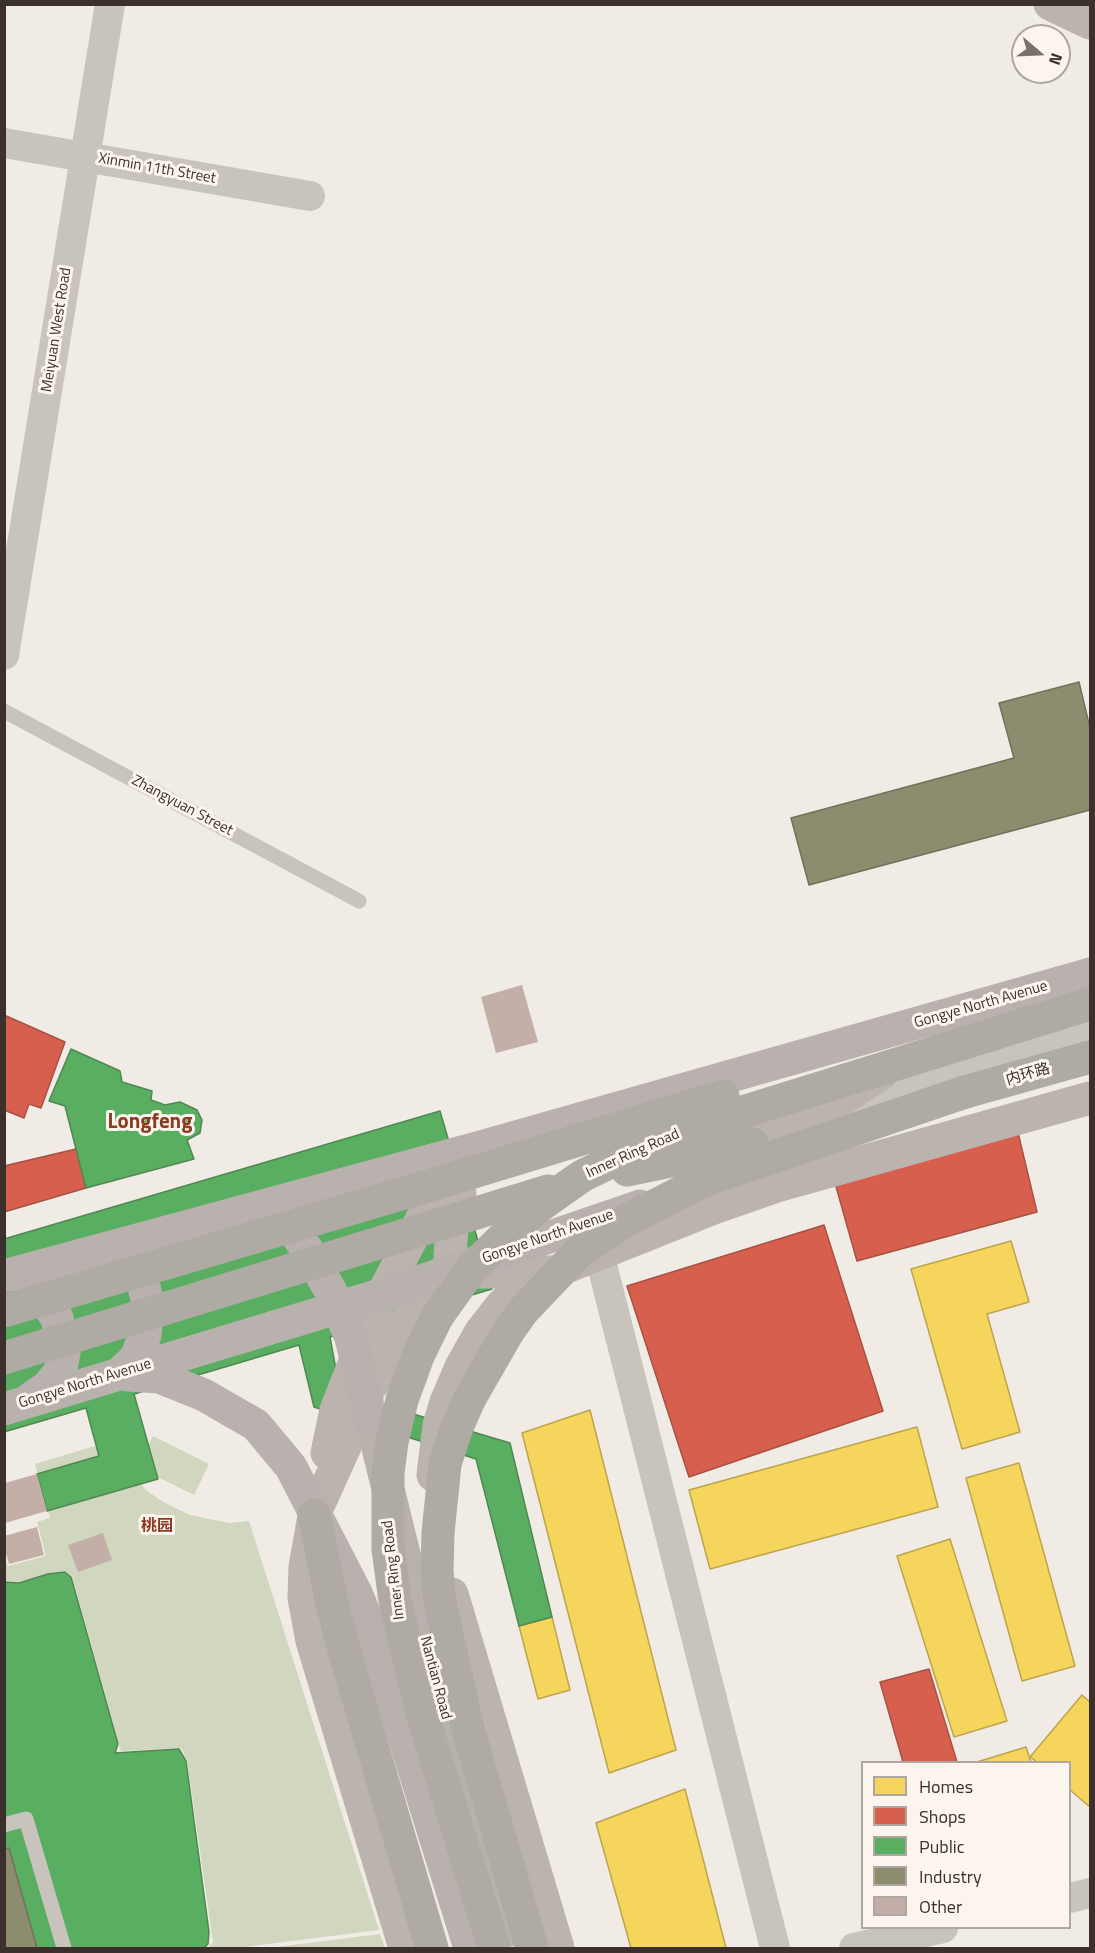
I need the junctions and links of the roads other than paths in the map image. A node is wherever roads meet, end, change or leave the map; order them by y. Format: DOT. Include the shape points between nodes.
graph roads {
  1 [pos="110,4"];
  2 [pos="1050,4"];
  3 [pos="1090,23"];
  4 [pos="4,143"];
  5 [pos="85,157"];
  6 [pos="310,195"];
  7 [pos="4,656"];
  8 [pos="4,711"];
  9 [pos="359,901"];
  10 [pos="1090,974"];
  11 [pos="1090,998"];
  12 [pos="997,1001"];
  13 [pos="1090,1004"];
  14 [pos="1090,1030"];
  15 [pos="1090,1057"];
  16 [pos="1090,1063"];
  17 [pos="965,1092"];
  18 [pos="1090,1098"];
  19 [pos="833,1105"];
  20 [pos="481,1147"];
  21 [pos="258,1208"];
  22 [pos="108,1248"];
  23 [pos="599,1253"];
  24 [pos="446,1271"];
  25 [pos="554,1272"];
  26 [pos="7,1276"];
  27 [pos="382,1294"];
  28 [pos="338,1308"];
  29 [pos="4,1311"];
  30 [pos="356,1356"];
  31 [pos="4,1358"];
  32 [pos="119,1374"];
  33 [pos="367,1399"];
  34 [pos="14,1406"];
  35 [pos="315,1515"];
  36 [pos="4,1825"];
  37 [pos="1090,1893"];
  38 [pos="1071,1898"];
  39 [pos="939,1929"];
  40 [pos="64,1948"];
  41 [pos="405,1948"];
  42 [pos="432,1948"];
  43 [pos="470,1948"];
  44 [pos="494,1948"];
  45 [pos="516,1948"];
  46 [pos="532,1948"];
  47 [pos="558,1948"];
  48 [pos="776,1948"];
  49 [pos="854,1948"];
  1 -- 5 [label="street, Meiyuan West Road"];
  2 -- 3 [label="main road"];
  4 -- 5 [label="street, Xinmin 11th Street"];
  5 -- 6 [label="street, Xinmin 11th Street"];
  5 -- 7 [label="street, Meiyuan West Road"];
  8 -- 9 [label="lane, Zhangyuan Street"];
  10 -- 12 [label="main road, Gongye North Avenue"];
  11 -- 29 [label="highway, bridge" via="768,1083"];
  12 -- 19 [label="main road"];
  12 -- 20 [label="main road, Gongye North Avenue"];
  13 -- 44 [label="highway, Inner Ring Road, bridge" via="715,1121 615,1160 582,1176 515,1226 472,1268 437,1317 402,1400 392,1442 388,1549 395,1601 422,1713"];
  14 -- 19 [label="street"];
  15 -- 17 [label="highway, 内环路"];
  16 -- 24 [label="main road, Gongye North Avenue" via="922,1113"];
  17 -- 31 [label="highway, bridge" via="541,1193"];
  17 -- 46 [label="highway, bridge" via="723,1174 625,1221 580,1251 523,1311 470,1398 445,1464 438,1533 440,1603 471,1740"];
  18 -- 23 [label="main road" via="780,1185"];
  19 -- 24 [label="main road" via="596,1184 518,1219"];
  20 -- 21 [label="main road, Gongye North Avenue"];
  20 -- 24 [label="main road" via="457,1203"];
  20 -- 27 [label="main road" via="434,1200"];
  21 -- 22 [label="main road, Gongye North Avenue"];
  21 -- 28 [label="main road, Nantian Road" via="280,1219 296,1234"];
  22 -- 26 [label="main road, Gongye North Avenue"];
  22 -- 32 [label="main road" via="130,1261 148,1303 145,1335 136,1358"];
  23 -- 25 [label="main road"];
  23 -- 48 [label="street"];
  24 -- 25 [label="main road"];
  24 -- 27 [label="main road, Gongye North Avenue"];
  24 -- 33 [label="main road" via="417,1301"];
  25 -- 47 [label="main road" via="521,1287 501,1306 461,1366 439,1425 432,1491 453,1599"];
  26 -- 34 [label="main road" via="27,1282 39,1292 57,1318 64,1353 60,1372 47,1387"];
  27 -- 28 [label="main road, Gongye North Avenue"];
  27 -- 30 [label="main road"];
  28 -- 30 [label="main road, Nantian Road"];
  28 -- 32 [label="main road, Gongye North Avenue"];
  30 -- 33 [label="main road, Nantian Road"];
  30 -- 35 [label="main road" via="336,1410"];
  32 -- 34 [label="main road, Gongye North Avenue"];
  32 -- 35 [label="main road" via="159,1377 204,1395 256,1425 291,1467"];
  33 -- 35 [label="main road"];
  33 -- 45 [label="main road, Nantian Road" via="441,1705"];
  35 -- 41 [label="main road" via="305,1566 304,1598 312,1641"];
  35 -- 42 [label="highway" via="346,1657"];
  35 -- 43 [label="main road" via="370,1628"];
  36 -- 40 [label="lane" via="26,1819"];
  37 -- 38 [label="street"];
  39 -- 49 [label="street"];
}
